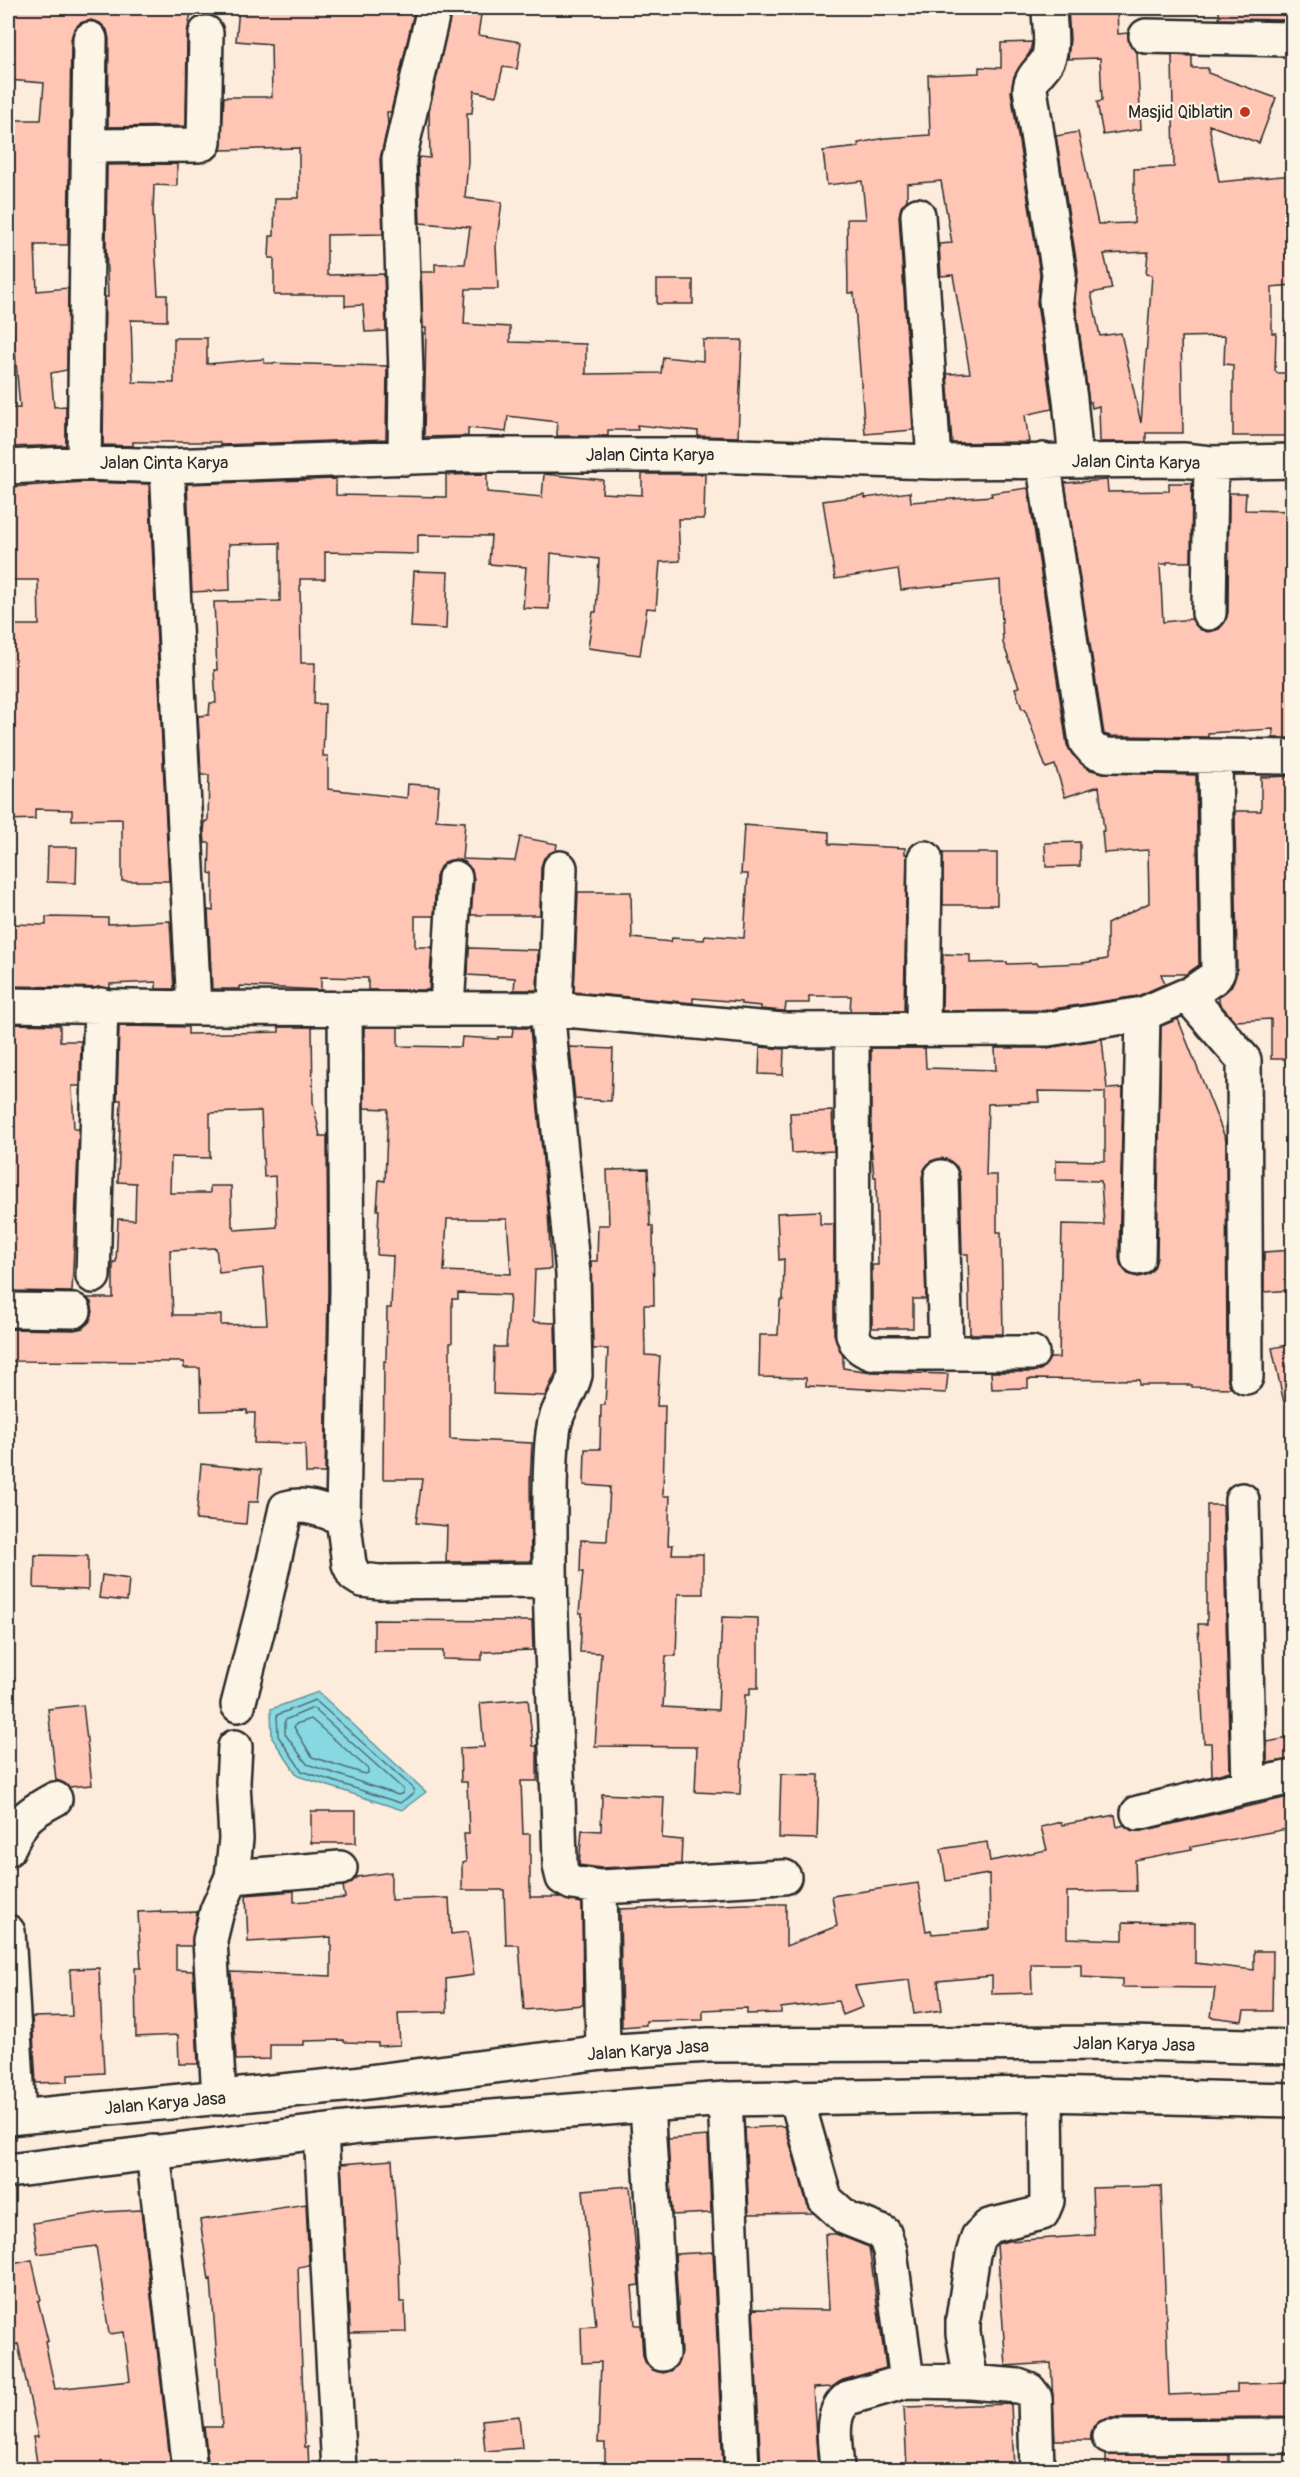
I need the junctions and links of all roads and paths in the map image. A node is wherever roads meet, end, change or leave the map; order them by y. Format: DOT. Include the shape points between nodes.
graph roads {
  1 [pos="434,8"];
  2 [pos="1049,8"];
  3 [pos="206,33"];
  4 [pos="1146,36"];
  5 [pos="90,39"];
  6 [pos="1293,39"];
  7 [pos="90,146"];
  8 [pos="918,215"];
  9 [pos="405,458"];
  10 [pos="1043,460"];
  11 [pos="1293,460"];
  12 [pos="1076,461"];
  13 [pos="934,462"];
  14 [pos="84,463"];
  15 [pos="1210,463"];
  16 [pos="166,466"];
  17 [pos="8,467"];
  18 [pos="1209,613"];
  19 [pos="1215,756"];
  20 [pos="1293,757"];
  21 [pos="925,858"];
  22 [pos="560,868"];
  23 [pos="455,878"];
  24 [pos="1186,997"];
  25 [pos="8,1005"];
  26 [pos="101,1005"];
  27 [pos="447,1007"];
  28 [pos="194,1008"];
  29 [pos="345,1009"];
  30 [pos="551,1009"];
  31 [pos="1143,1014"];
  32 [pos="923,1028"];
  33 [pos="852,1030"];
  34 [pos="940,1177"];
  35 [pos="1138,1258"];
  36 [pos="93,1276"];
  37 [pos="8,1310"];
  38 [pos="74,1311"];
  39 [pos="946,1353"];
  40 [pos="1032,1353"];
  41 [pos="1246,1377"];
  42 [pos="1242,1500"];
  43 [pos="343,1518"];
  44 [pos="549,1580"];
  45 [pos="238,1705"];
  46 [pos="235,1747"];
  47 [pos="1293,1778"];
  48 [pos="1250,1786"];
  49 [pos="55,1799"];
  50 [pos="1138,1813"];
  51 [pos="8,1849"];
  52 [pos="340,1868"];
  53 [pos="232,1877"];
  54 [pos="784,1877"];
  55 [pos="600,1887"];
  56 [pos="8,1932"];
  57 [pos="1293,2047"];
  58 [pos="603,2052"];
  59 [pos="353,2084"];
  60 [pos="1046,2094"];
  61 [pos="219,2097"];
  62 [pos="796,2097"];
  63 [pos="725,2099"];
  64 [pos="1293,2100"];
  65 [pos="647,2105"];
  66 [pos="13,2117"];
  67 [pos="360,2127"];
  68 [pos="321,2132"];
  69 [pos="153,2152"];
  70 [pos="8,2171"];
  71 [pos="662,2354"];
  72 [pos="907,2380"];
  73 [pos="971,2382"];
  74 [pos="1293,2436"];
  75 [pos="1109,2437"];
  76 [pos="190,2469"];
  77 [pos="339,2469"];
  78 [pos="742,2469"];
  79 [pos="837,2469"];
  80 [pos="1036,2469"];
  1 -- 9 [label="main road" via="399,159"];
  2 -- 12 [label="main road" via="1050,54 1031,78 1030,88 1059,274 1056,300"];
  3 -- 7 [label="main road" via="204,143"];
  4 -- 6 [label="main road"];
  5 -- 7 [label="main road"];
  7 -- 14 [label="main road"];
  8 -- 13 [label="main road"];
  9 -- 13 [label="main road, Jalan Cinta Karya" via="705,454"];
  9 -- 16 [label="main road, Jalan Cinta Karya"];
  10 -- 12 [label="main road, Jalan Cinta Karya"];
  10 -- 13 [label="main road, Jalan Cinta Karya"];
  10 -- 19 [label="main road" via="1086,742 1094,751 1107,755"];
  11 -- 15 [label="main road, Jalan Cinta Karya"];
  12 -- 15 [label="main road, Jalan Cinta Karya"];
  14 -- 16 [label="main road, Jalan Cinta Karya"];
  14 -- 17 [label="main road, Jalan Cinta Karya"];
  15 -- 18 [label="main road"];
  16 -- 28 [label="main road"];
  19 -- 20 [label="main road"];
  19 -- 24 [label="main road" via="1218,972"];
  21 -- 32 [label="main road"];
  22 -- 30 [label="main road"];
  23 -- 27 [label="main road"];
  24 -- 31 [label="main road"];
  24 -- 41 [label="main road" via="1196,1002 1244,1060"];
  25 -- 26 [label="main road"];
  26 -- 28 [label="main road"];
  26 -- 36 [label="main road"];
  27 -- 29 [label="main road"];
  27 -- 30 [label="main road"];
  28 -- 29 [label="main road"];
  29 -- 43 [label="main road" via="347,1289"];
  30 -- 33 [label="main road" via="782,1030"];
  30 -- 44 [label="main road" via="573,1274 575,1375 553,1433"];
  31 -- 32 [label="main road" via="1048,1029"];
  31 -- 35 [label="main road"];
  32 -- 33 [label="main road"];
  33 -- 39 [label="main road" via="855,1343 872,1353"];
  34 -- 39 [label="main road"];
  37 -- 38 [label="main road"];
  39 -- 40 [label="main road"];
  42 -- 48 [label="main road"];
  43 -- 44 [label="main road" via="349,1564 354,1575 362,1580"];
  43 -- 45 [label="main road" via="316,1508 286,1508"];
  44 -- 55 [label="main road" via="560,1866 563,1878 572,1883"];
  46 -- 53 [label="main road" via="236,1839"];
  47 -- 48 [label="main road"];
  48 -- 50 [label="main road"];
  49 -- 51 [label="main road" via="22,1820"];
  52 -- 53 [label="main road"];
  53 -- 61 [label="main road" via="210,1940"];
  54 -- 55 [label="main road"];
  55 -- 58 [label="main road"];
  56 -- 66 [label="main road"];
  57 -- 58 [label="main road, Jalan Karya Jasa" via="1129,2043 708,2044"];
  58 -- 59 [label="main road, Jalan Karya Jasa"];
  59 -- 61 [label="main road, Jalan Karya Jasa"];
  59 -- 67 [label="main road"];
  60 -- 62 [label="main road"];
  60 -- 64 [label="main road"];
  60 -- 73 [label="main road" via="1047,2201 1042,2213 989,2226 978,2237 973,2254 963,2333"];
  61 -- 66 [label="main road, Jalan Karya Jasa"];
  62 -- 63 [label="main road"];
  62 -- 72 [label="main road" via="825,2199 846,2218 884,2234 890,2251"];
  63 -- 65 [label="main road"];
  63 -- 78 [label="main road"];
  65 -- 67 [label="main road"];
  65 -- 71 [label="main road"];
  67 -- 68 [label="main road"];
  68 -- 69 [label="main road"];
  68 -- 77 [label="main road"];
  69 -- 70 [label="main road"];
  69 -- 76 [label="main road"];
  72 -- 73 [label="main road"];
  72 -- 79 [label="main road" via="840,2404 834,2416"];
  73 -- 80 [label="main road" via="1018,2386 1032,2393"];
  74 -- 75 [label="main road"];
}
